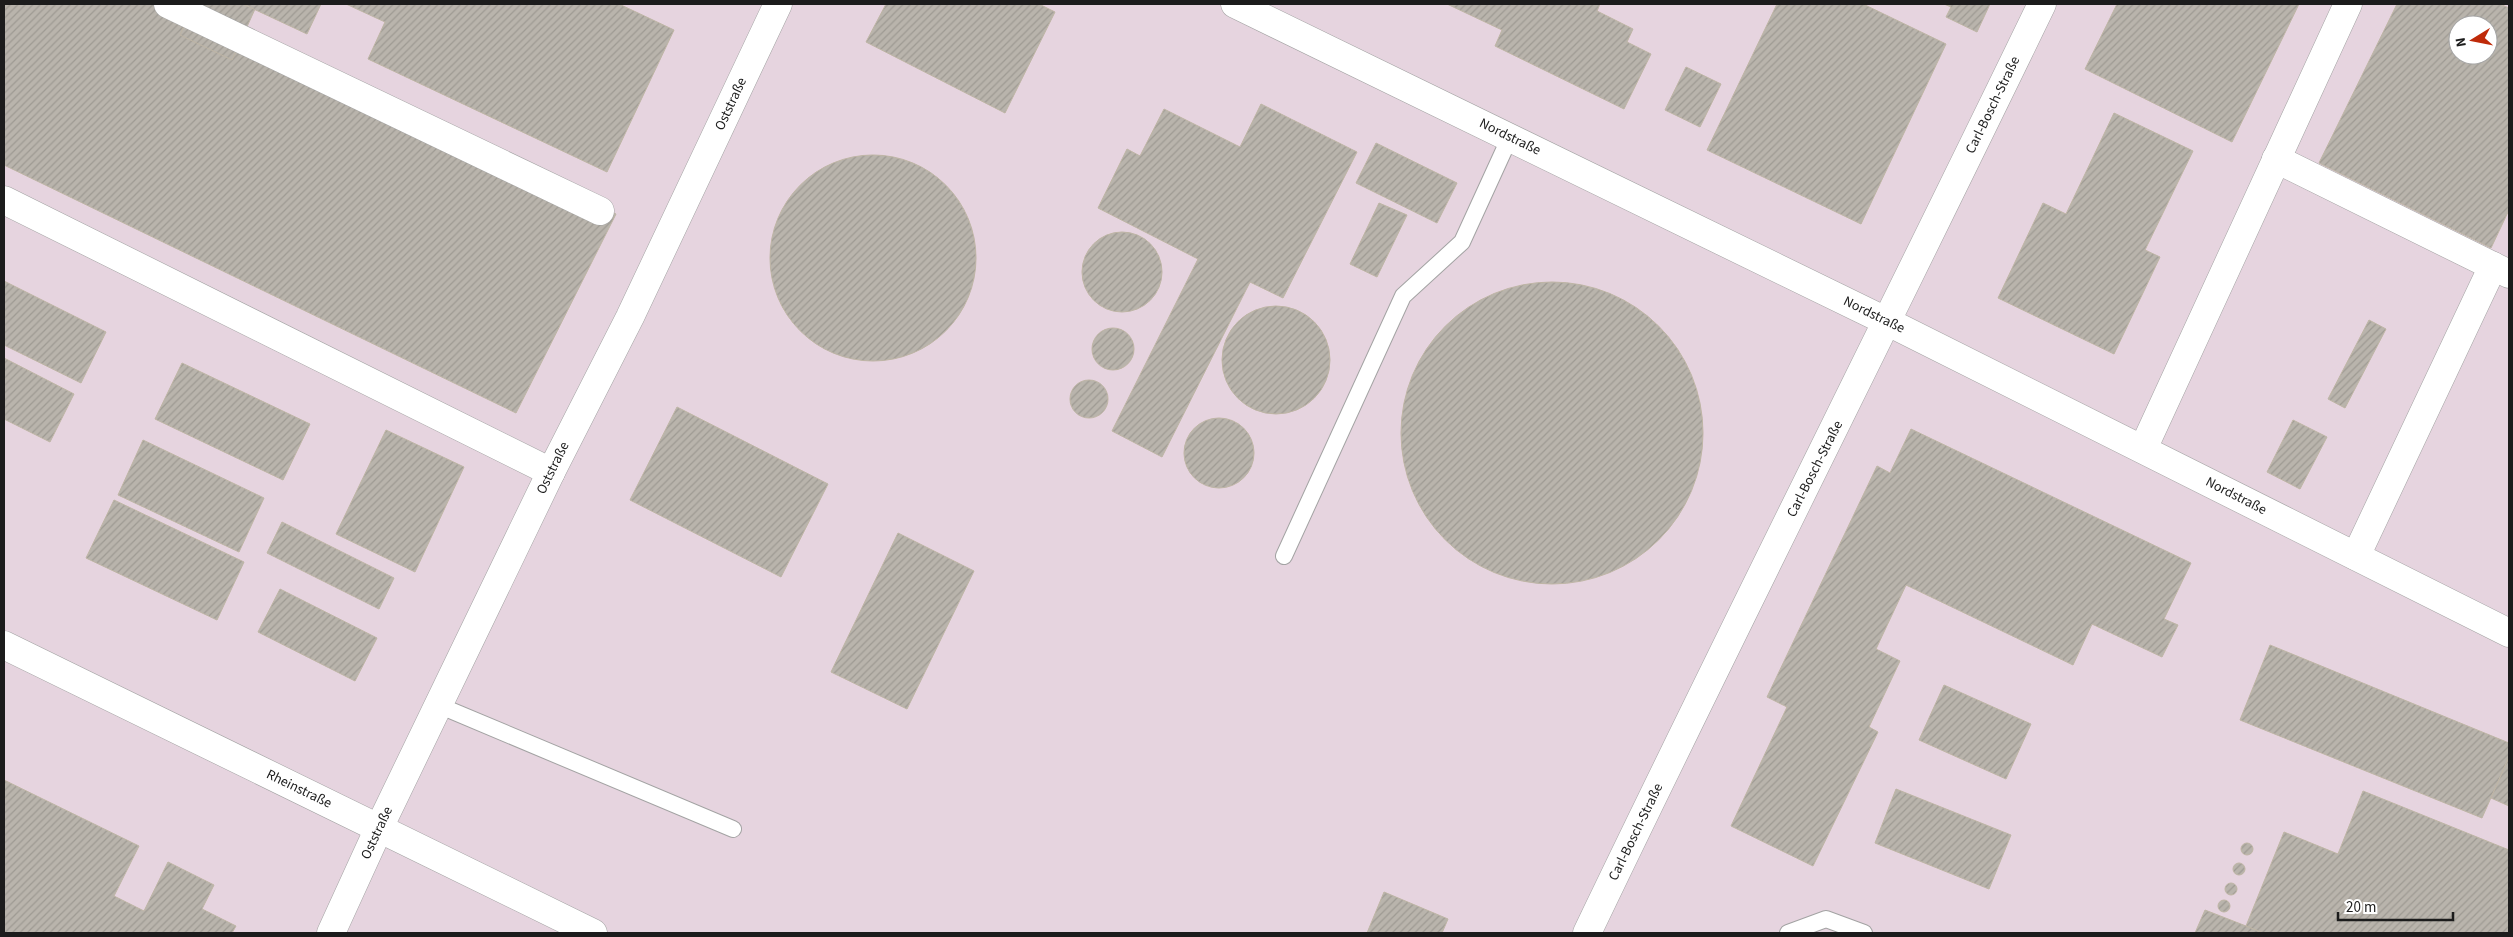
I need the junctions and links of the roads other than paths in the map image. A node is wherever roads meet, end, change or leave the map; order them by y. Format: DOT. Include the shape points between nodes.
graph roads {
  1 [pos="778,4"];
  2 [pos="1236,4"];
  3 [pos="2042,4"];
  4 [pos="2348,4"];
  5 [pos="173,5"];
  6 [pos="1510,137"];
  7 [pos="2276,159"];
  8 [pos="4,200"];
  9 [pos="600,211"];
  10 [pos="2501,270"];
  11 [pos="1888,322"];
  12 [pos="2143,449"];
  13 [pos="551,472"];
  14 [pos="1284,556"];
  15 [pos="2356,556"];
  16 [pos="2509,633"];
  17 [pos="4,645"];
  18 [pos="438,705"];
  19 [pos="379,828"];
  20 [pos="733,829"];
  21 [pos="331,933"];
  22 [pos="593,933"];
  23 [pos="1587,933"];
  24 [pos="1788,933"];
  25 [pos="1864,933"];
  1 -- 13 [label="street, Oststraße" via="630,317"];
  2 -- 6 [label="street, Nordstraße"];
  3 -- 11 [label="street, Carl-Bosch-Straße"];
  4 -- 7 [label="street"];
  5 -- 9 [label="street"];
  6 -- 11 [label="street, Nordstraße"];
  6 -- 14 [label="lane" via="1462,242 1403,296"];
  7 -- 10 [label="street"];
  7 -- 12 [label="street"];
  8 -- 13 [label="street"];
  10 -- 15 [label="street"];
  11 -- 12 [label="street, Nordstraße"];
  11 -- 23 [label="street, Carl-Bosch-Straße" via="1687,724"];
  12 -- 15 [label="street, Nordstraße"];
  13 -- 18 [label="street, Oststraße"];
  15 -- 16 [label="street, Nordstraße"];
  17 -- 19 [label="street, Rheinstraße"];
  18 -- 19 [label="street, Oststraße"];
  18 -- 20 [label="lane"];
  19 -- 21 [label="street, Oststraße"];
  19 -- 22 [label="street, Rheinstraße"];
  24 -- 25 [label="lane" via="1826,920"];
}
